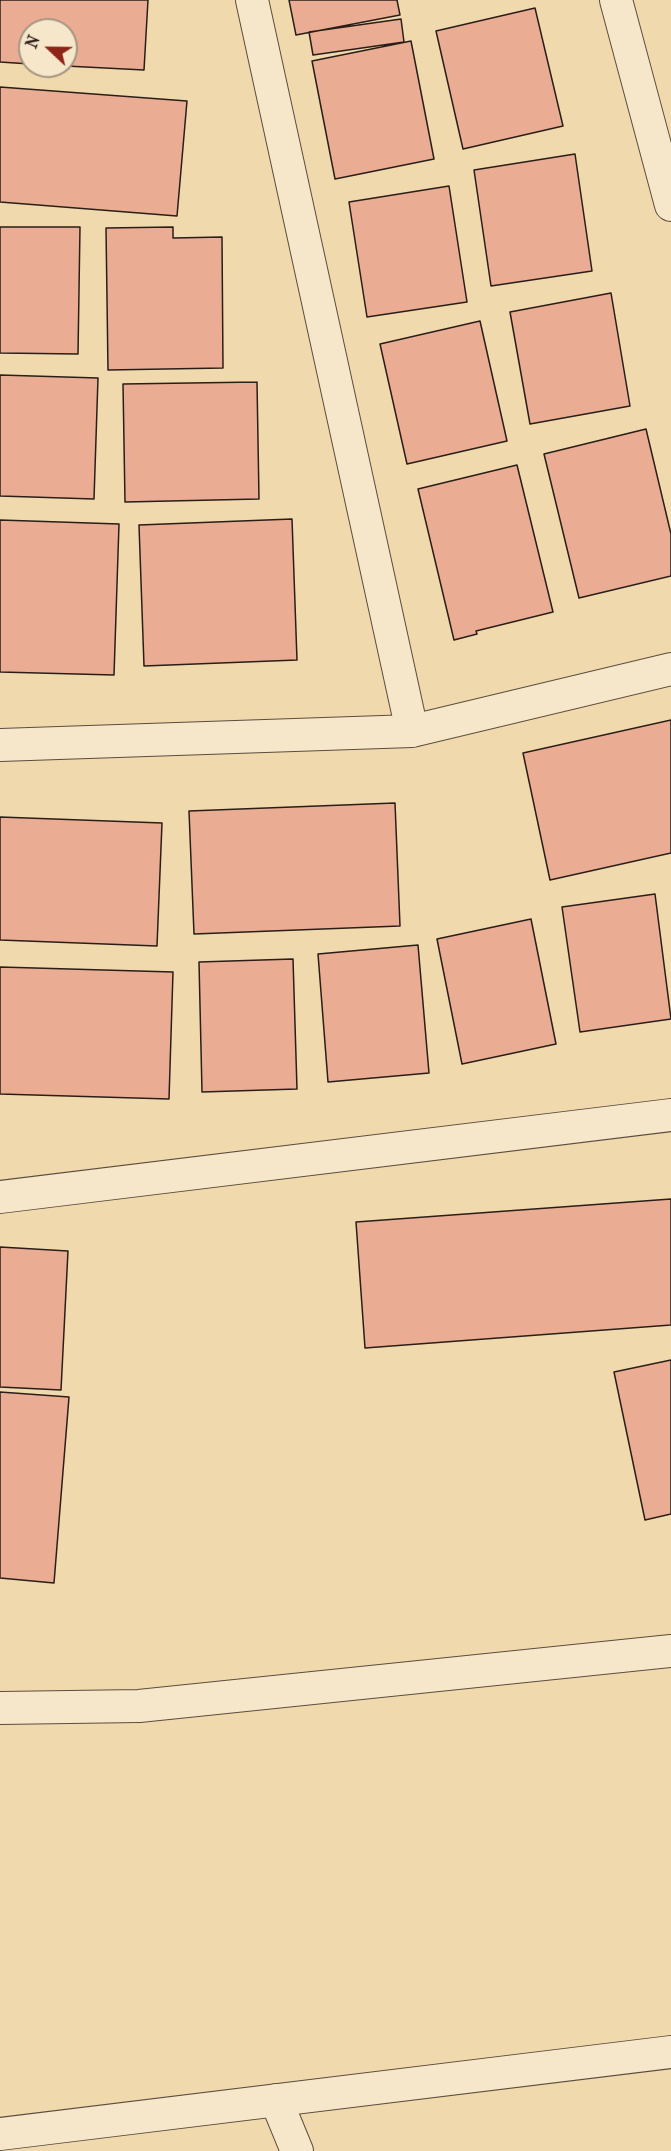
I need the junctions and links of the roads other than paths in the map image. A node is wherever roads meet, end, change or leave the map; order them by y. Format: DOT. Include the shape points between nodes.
graph roads {
  1 [pos="252,0"];
  2 [pos="616,0"];
  3 [pos="671,205"];
  4 [pos="671,669"];
  5 [pos="412,731"];
  6 [pos="0,745"];
  7 [pos="671,1115"];
  8 [pos="0,1197"];
  9 [pos="671,1651"];
  10 [pos="0,1708"];
  11 [pos="671,2052"];
  12 [pos="276,2100"];
  13 [pos="0,2134"];
  14 [pos="297,2151"];
  1 -- 5 [label="street"];
  2 -- 3 [label="street"];
  4 -- 5 [label="street"];
  5 -- 6 [label="street"];
  7 -- 8 [label="street"];
  9 -- 10 [label="street" via="139,1706"];
  11 -- 12 [label="street"];
  12 -- 13 [label="street"];
  12 -- 14 [label="street"];
}
